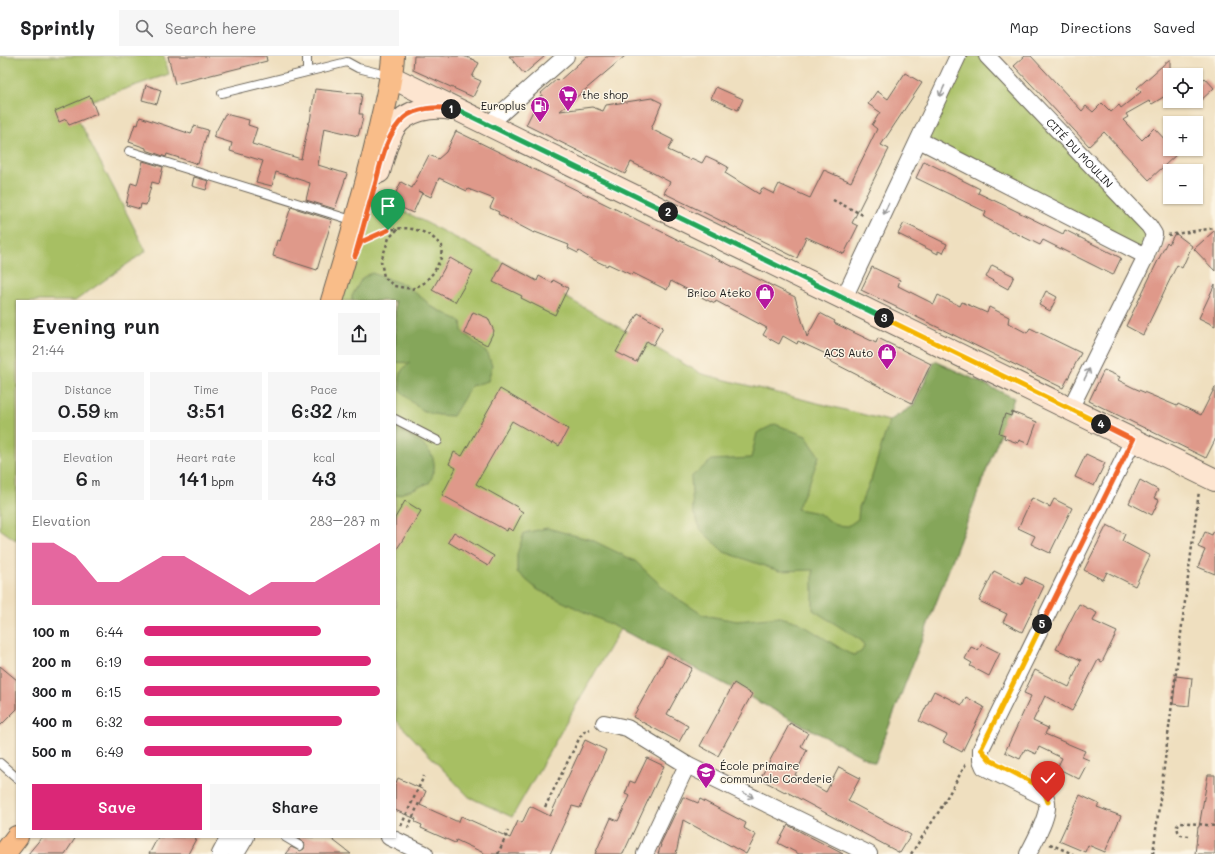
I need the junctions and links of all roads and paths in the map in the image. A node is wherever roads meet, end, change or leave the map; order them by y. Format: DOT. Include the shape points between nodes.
graph roads {
  1 [pos="307,56"];
  2 [pos="566,56"];
  3 [pos="958,56"];
  4 [pos="987,56"];
  5 [pos="347,59"];
  6 [pos="392,66"];
  7 [pos="307,71"];
  8 [pos="222,93"];
  9 [pos="460,111"];
  10 [pos="489,124"];
  11 [pos="919,140"];
  12 [pos="128,151"];
  13 [pos="833,200"];
  14 [pos="356,221"];
  15 [pos="880,223"];
  16 [pos="399,228"];
  17 [pos="1215,229"];
  18 [pos="1154,234"];
  19 [pos="355,256"];
  20 [pos="1146,256"];
  21 [pos="844,298"];
  22 [pos="332,300"];
  23 [pos="1070,409"];
  24 [pos="396,420"];
  25 [pos="1133,440"];
  26 [pos="438,441"];
  27 [pos="1210,478"];
  28 [pos="604,723"];
  29 [pos="981,749"];
  30 [pos="0,763"];
  31 [pos="687,765"];
  32 [pos="424,776"];
  33 [pos="16,777"];
  34 [pos="419,803"];
  35 [pos="545,807"];
  36 [pos="1215,826"];
  37 [pos="508,831"];
  38 [pos="1189,836"];
  39 [pos="1036,837"];
  40 [pos="16,838"];
  41 [pos="228,838"];
  42 [pos="245,838"];
  43 [pos="287,838"];
  44 [pos="396,838"];
  45 [pos="395,840"];
  46 [pos="300,846"];
  47 [pos="4,854"];
  48 [pos="220,854"];
  49 [pos="236,854"];
  50 [pos="425,854"];
  51 [pos="498,854"];
  52 [pos="645,854"];
  53 [pos="869,854"];
  54 [pos="912,854"];
  55 [pos="1028,854"];
  56 [pos="1073,854"];
  57 [pos="1153,854"];
  1 -- 7 [label="lane"];
  2 -- 10 [label="street"];
  3 -- 11 [label="street, one-way"];
  4 -- 18 [label="street, CITÉ DU MOULIN"];
  5 -- 6 [label="lane" via="358,68"];
  5 -- 7 [label="lane"];
  6 -- 9 [label="main road"];
  6 -- 14 [label="main road" via="375,149"];
  7 -- 8 [label="lane"];
  9 -- 10 [label="main road"];
  9 -- 19 [label="main road" via="446,108 417,111 404,117 394,128"];
  10 -- 21 [label="main road"];
  11 -- 15 [label="street, one-way"];
  11 -- 20 [label="street"];
  12 -- 14 [label="lane"];
  13 -- 15 [label="path"];
  14 -- 22 [label="main road"];
  15 -- 21 [label="street"];
  16 -- 16 [label="path" via="429,234 442,246 441,258 434,272 424,283 412,289 394,286 384,277 381,261 389,238"];
  16 -- 19 [label="path" via="361,242"];
  17 -- 18 [label="path" via="1175,235"];
  18 -- 20 [label="street"];
  19 -- 22 [label="main road" via="348,274"];
  23 -- 20 [label="street, one-way"];
  21 -- 23 [label="main road"];
  23 -- 25 [label="main road"];
  24 -- 26 [label="lane"];
  25 -- 27 [label="main road"];
  25 -- 29 [label="street"];
  27 -- 57 [label="path" via="1198,493"];
  28 -- 31 [label="street" via="627,728"];
  28 -- 35 [label="path" via="585,731 580,737"];
  29 -- 39 [label="street" via="984,767 1046,798 1048,809"];
  29 -- 54 [label="path" via="966,762"];
  30 -- 33 [label="lane"];
  31 -- 52 [label="street"];
  31 -- 53 [label="street, one-way"];
  32 -- 44 [label="path"];
  34 -- 45 [label="path"];
  36 -- 38 [label="path" via="1181,822 1178,831 1181,835"];
  37 -- 51 [label="path"];
  39 -- 55 [label="street"];
  39 -- 56 [label="path"];
  40 -- 47 [label="main road"];
  41 -- 48 [label="street"];
  42 -- 49 [label="street"];
  43 -- 46 [label="lane"];
  45 -- 50 [label="street"];
}
